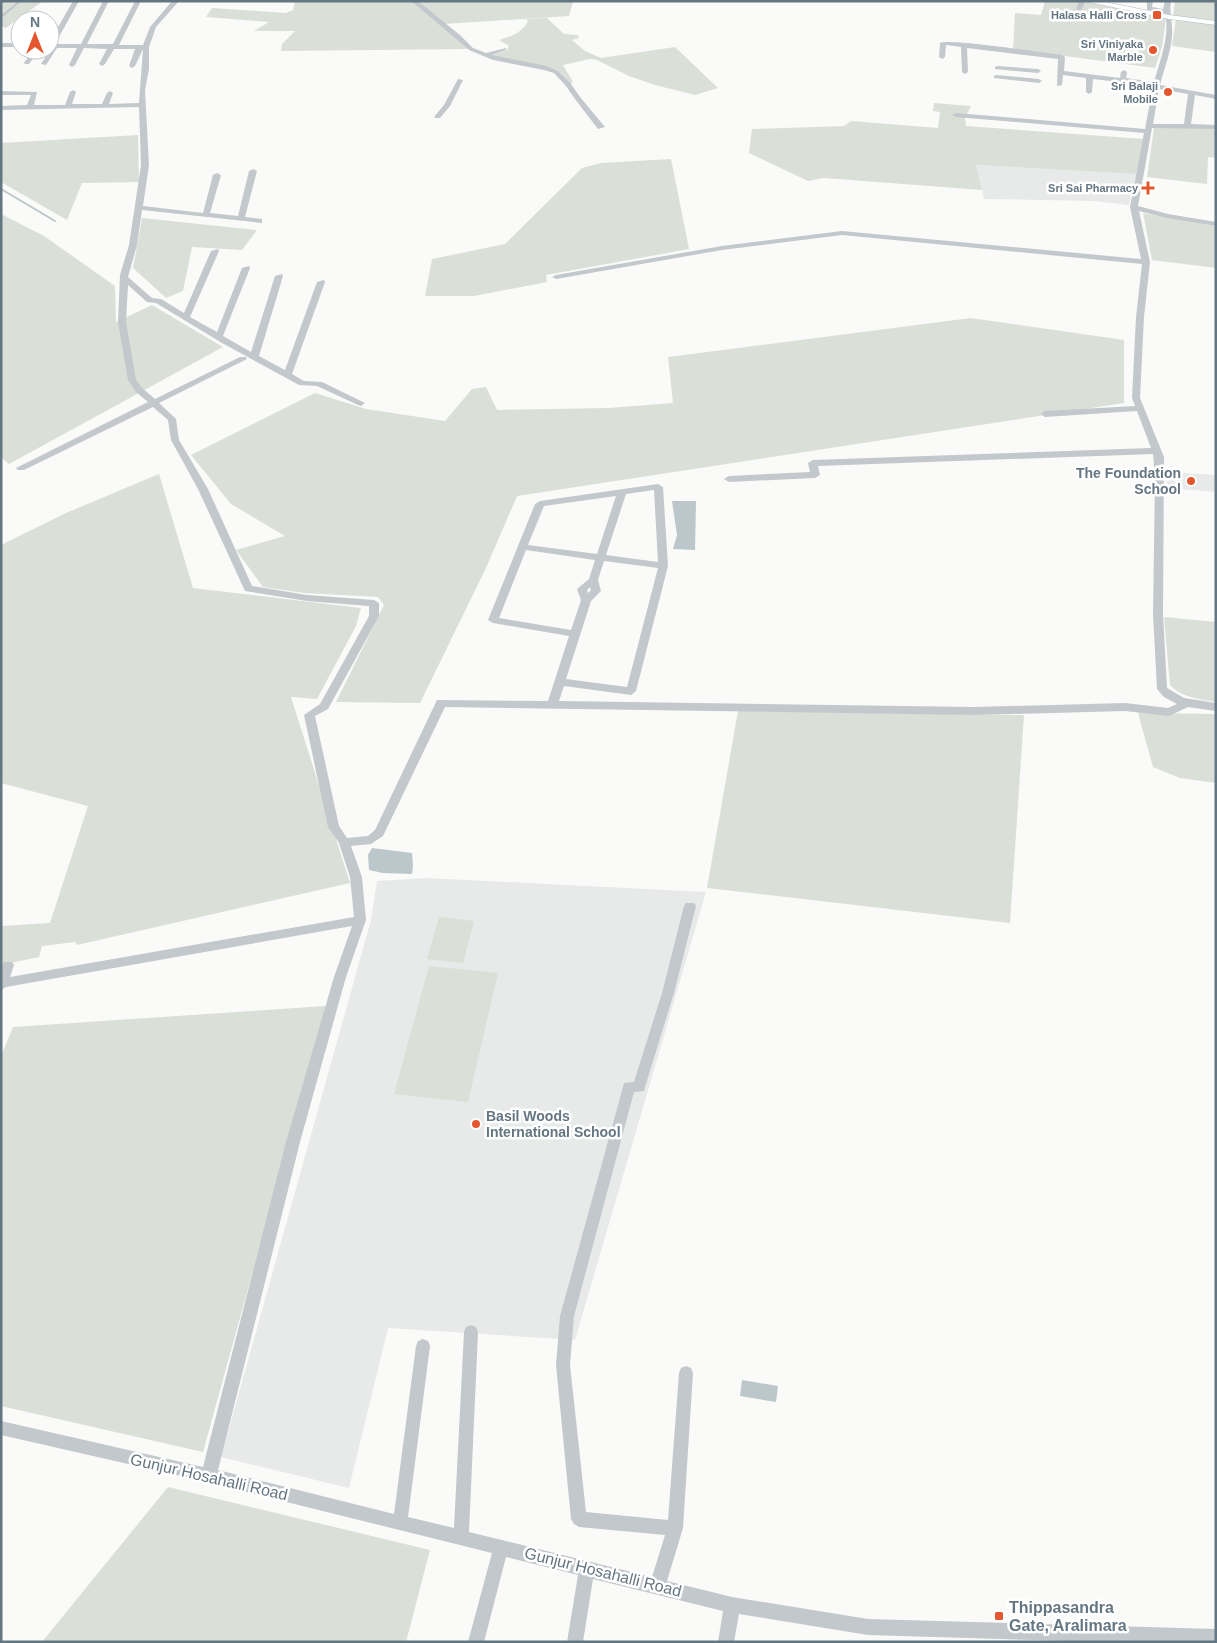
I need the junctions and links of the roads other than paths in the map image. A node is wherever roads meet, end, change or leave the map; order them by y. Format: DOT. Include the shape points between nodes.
graph roads {
  1 [pos="76,1"];
  2 [pos="106,1"];
  3 [pos="138,1"];
  4 [pos="176,1"];
  5 [pos="414,1"];
  6 [pos="1082,1"];
  7 [pos="1090,1"];
  8 [pos="1150,1"];
  9 [pos="1168,1"];
  10 [pos="1114,4"];
  11 [pos="1124,8"];
  12 [pos="1079,9"];
  13 [pos="1167,14"];
  14 [pos="1120,21"];
  15 [pos="1216,23"];
  16 [pos="62,26"];
  17 [pos="60,30"];
  18 [pos="964,44"];
  19 [pos="60,45"];
  20 [pos="83,45"];
  21 [pos="114,45"];
  22 [pos="143,47"];
  23 [pos="504,49"];
  24 [pos="1019,52"];
  25 [pos="486,55"];
  26 [pos="942,57"];
  27 [pos="29,60"];
  28 [pos="46,60"];
  29 [pos="27,63"];
  30 [pos="44,64"];
  31 [pos="102,64"];
  32 [pos="72,65"];
  33 [pos="132,66"];
  34 [pos="997,68"];
  35 [pos="1018,70"];
  36 [pos="1038,71"];
  37 [pos="965,72"];
  38 [pos="1124,72"];
  39 [pos="1060,73"];
  40 [pos="1090,76"];
  41 [pos="996,77"];
  42 [pos="1018,79"];
  43 [pos="460,80"];
  44 [pos="1122,80"];
  45 [pos="1039,81"];
  46 [pos="1059,85"];
  47 [pos="1157,85"];
  48 [pos="1121,89"];
  49 [pos="73,92"];
  50 [pos="110,92"];
  51 [pos="1089,92"];
  52 [pos="1192,92"];
  53 [pos="1,93"];
  54 [pos="1216,97"];
  55 [pos="143,105"];
  56 [pos="105,106"];
  57 [pos="30,107"];
  58 [pos="68,107"];
  59 [pos="1,108"];
  60 [pos="956,114"];
  61 [pos="438,117"];
  62 [pos="1186,125"];
  63 [pos="1216,127"];
  64 [pos="601,128"];
  65 [pos="1150,128"];
  66 [pos="253,171"];
  67 [pos="217,175"];
  68 [pos="1134,207"];
  69 [pos="140,208"];
  70 [pos="206,215"];
  71 [pos="241,219"];
  72 [pos="259,221"];
  73 [pos="1216,224"];
  74 [pos="215,251"];
  75 [pos="1146,262"];
  76 [pos="246,268"];
  77 [pos="125,274"];
  78 [pos="279,276"];
  79 [pos="556,277"];
  80 [pos="321,282"];
  81 [pos="186,317"];
  82 [pos="219,337"];
  83 [pos="254,357"];
  84 [pos="244,359"];
  85 [pos="287,375"];
  86 [pos="154,403"];
  87 [pos="361,403"];
  88 [pos="1140,408"];
  89 [pos="1045,414"];
  90 [pos="1156,451"];
  91 [pos="21,468"];
  92 [pos="729,479"];
  93 [pos="622,492"];
  94 [pos="523,547"];
  95 [pos="600,557"];
  96 [pos="663,566"];
  97 [pos="575,634"];
  98 [pos="560,682"];
  99 [pos="553,703"];
  100 [pos="1187,703"];
  101 [pos="1216,707"];
  102 [pos="344,842"];
  103 [pos="690,906"];
  104 [pos="360,920"];
  105 [pos="8,965"];
  106 [pos="2,984"];
  107 [pos="471,1332"];
  108 [pos="423,1346"];
  109 [pos="686,1373"];
  110 [pos="1,1428"];
  111 [pos="209,1476"];
  112 [pos="400,1523"];
  113 [pos="675,1528"];
  114 [pos="461,1538"];
  115 [pos="501,1548"];
  116 [pos="587,1569"];
  117 [pos="658,1585"];
  118 [pos="732,1605"];
  119 [pos="1076,1637"];
  120 [pos="1216,1637"];
  121 [pos="476,1642"];
  122 [pos="575,1642"];
  123 [pos="726,1642"];
  1 -- 16 [label="street"];
  2 -- 20 [label="street"];
  3 -- 21 [label="street"];
  4 -- 22 [label="street" via="153,27"];
  5 -- 25 [label="street" via="471,49"];
  6 -- 12 [label="street"];
  7 -- 10 [label="main road"];
  8 -- 13 [label="street" via="1149,9"];
  9 -- 13 [label="street"];
  10 -- 11 [label="main road"];
  11 -- 13 [label="main road"];
  11 -- 14 [label="street"];
  13 -- 15 [label="main road"];
  13 -- 47 [label="street" via="1170,37"];
  16 -- 17 [label="street"];
  18 -- 24 [label="street"];
  18 -- 26 [label="street" via="942,43"];
  18 -- 37 [label="street"];
  19 -- 20 [label="street"];
  20 -- 21 [label="street"];
  20 -- 32 [label="street"];
  21 -- 22 [label="street"];
  21 -- 31 [label="street"];
  22 -- 33 [label="street"];
  22 -- 55 [label="street" via="146,69"];
  23 -- 25 [label="street"];
  24 -- 35 [label="street"];
  24 -- 39 [label="street" via="1062,57"];
  25 -- 64 [label="street" via="556,72"];
  27 -- 29 [label="street"];
  28 -- 30 [label="street"];
  34 -- 35 [label="street"];
  35 -- 36 [label="street"];
  35 -- 42 [label="street"];
  38 -- 44 [label="street"];
  39 -- 40 [label="street"];
  39 -- 46 [label="street"];
  40 -- 44 [label="street"];
  40 -- 51 [label="street"];
  41 -- 42 [label="street"];
  42 -- 45 [label="street"];
  43 -- 61 [label="street"];
  44 -- 47 [label="street"];
  44 -- 48 [label="street"];
  47 -- 52 [label="street"];
  47 -- 65 [label="street"];
  49 -- 58 [label="street"];
  50 -- 56 [label="street"];
  52 -- 54 [label="street"];
  52 -- 62 [label="street"];
  53 -- 57 [label="street" via="35,93"];
  55 -- 56 [label="street"];
  55 -- 69 [label="street" via="145,165"];
  56 -- 58 [label="street"];
  57 -- 58 [label="street"];
  57 -- 59 [label="street"];
  60 -- 65 [label="street"];
  62 -- 63 [label="street"];
  62 -- 65 [label="street"];
  65 -- 68 [label="street"];
  66 -- 71 [label="street"];
  67 -- 70 [label="street"];
  68 -- 73 [label="street"];
  68 -- 75 [label="street"];
  69 -- 70 [label="street"];
  69 -- 77 [label="street"];
  70 -- 71 [label="street"];
  71 -- 72 [label="street"];
  74 -- 81 [label="street"];
  75 -- 79 [label="street" via="842,233 712,250"];
  75 -- 88 [label="street" via="1136,398"];
  76 -- 82 [label="street"];
  77 -- 81 [label="street" via="150,300 158,301"];
  77 -- 86 [label="street" via="122,322 132,380"];
  78 -- 83 [label="street"];
  80 -- 85 [label="street"];
  81 -- 82 [label="street"];
  82 -- 83 [label="street"];
  83 -- 85 [label="street"];
  84 -- 86 [label="street"];
  85 -- 87 [label="street" via="302,383 326,386"];
  86 -- 91 [label="street"];
  86 -- 102 [label="street" via="172,419 175,440 203,489 248,589 374,603 374,616 324,706 309,715 334,827"];
  88 -- 89 [label="street"];
  88 -- 90 [label="street"];
  90 -- 92 [label="street" via="813,463 815,475"];
  90 -- 100 [label="street" via="1160,477 1158,614 1162,689 1169,696"];
  93 -- 94 [label="street" via="540,504"];
  93 -- 95 [label="street"];
  93 -- 96 [label="street" via="658,487"];
  94 -- 95 [label="street"];
  94 -- 97 [label="street" via="492,620"];
  95 -- 96 [label="street"];
  95 -- 97 [label="street" via="593,580 596,591 586,600"];
  96 -- 98 [label="street" via="631,691"];
  97 -- 98 [label="street"];
  98 -- 99 [label="street"];
  99 -- 100 [label="street" via="974,711 1125,707 1169,712"];
  99 -- 102 [label="street" via="441,702 379,833 371,840"];
  100 -- 101 [label="street"];
  102 -- 104 [label="street" via="356,877"];
  103 -- 113 [label="street" via="639,1087 629,1087 567,1316 563,1365 579,1518"];
  104 -- 106 [label="street"];
  104 -- 111 [label="street" via="293,1142"];
  105 -- 106 [label="street"];
  107 -- 114 [label="street"];
  108 -- 112 [label="street"];
  109 -- 113 [label="street"];
  110 -- 111 [label="street, Gunjur Hosahalli Road"];
  111 -- 112 [label="street, Gunjur Hosahalli Road"];
  112 -- 114 [label="street, Gunjur Hosahalli Road"];
  113 -- 117 [label="street"];
  114 -- 115 [label="street, Gunjur Hosahalli Road"];
  115 -- 116 [label="street, Gunjur Hosahalli Road"];
  115 -- 121 [label="street"];
  116 -- 117 [label="street, Gunjur Hosahalli Road"];
  116 -- 122 [label="street"];
  117 -- 118 [label="street, Gunjur Hosahalli Road"];
  118 -- 119 [label="street, Gunjur Hosahalli Road" via="868,1627"];
  118 -- 123 [label="street"];
  119 -- 120 [label="street, Gunjur Hosahalli Road"];
}
